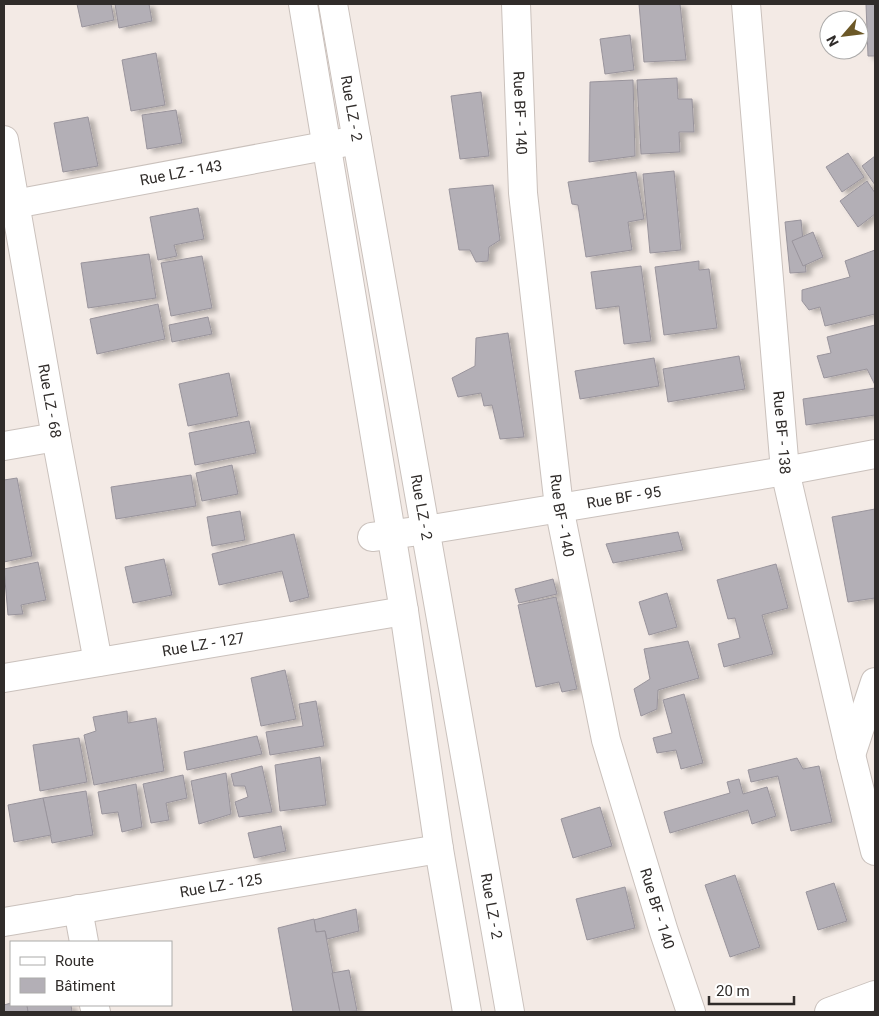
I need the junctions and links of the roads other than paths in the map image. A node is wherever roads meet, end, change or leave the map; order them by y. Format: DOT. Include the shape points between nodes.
graph roads {
  1 [pos="303,4"];
  2 [pos="333,4"];
  3 [pos="516,4"];
  4 [pos="746,4"];
  5 [pos="4,140"];
  6 [pos="358,140"];
  7 [pos="327,146"];
  8 [pos="10,205"];
  9 [pos="56,437"];
  10 [pos="4,446"];
  11 [pos="875,454"];
  12 [pos="785,471"];
  13 [pos="559,508"];
  14 [pos="426,530"];
  15 [pos="381,536"];
  16 [pos="404,611"];
  17 [pos="98,662"];
  18 [pos="4,678"];
  19 [pos="875,682"];
  20 [pos="851,755"];
  21 [pos="439,849"];
  22 [pos="875,851"];
  23 [pos="78,909"];
  24 [pos="4,922"];
  25 [pos="84,941"];
  26 [pos="875,995"];
  27 [pos="467,1012"];
  28 [pos="510,1012"];
  29 [pos="691,1012"];
  30 [pos="829,1012"];
  1 -- 7 [label="street, Rue LZ - 2"];
  2 -- 6 [label="street, Rue LZ - 2"];
  3 -- 13 [label="street, Rue BF - 140" via="523,193"];
  4 -- 12 [label="street, Rue BF - 138"];
  5 -- 8 [label="street, Rue LZ - 68"];
  6 -- 7 [label="street, Rue LZ - 143"];
  6 -- 14 [label="street, Rue LZ - 2"];
  7 -- 8 [label="street, Rue LZ - 143"];
  7 -- 15 [label="street, Rue LZ - 2"];
  8 -- 9 [label="street, Rue LZ - 68"];
  9 -- 10 [label="street"];
  9 -- 17 [label="street, Rue LZ - 68"];
  11 -- 12 [label="street, Rue BF - 95"];
  12 -- 13 [label="street, Rue BF - 95"];
  12 -- 20 [label="street, Rue BF - 138"];
  13 -- 14 [label="street, Rue BF - 95"];
  13 -- 29 [label="street, Rue BF - 140" via="606,740"];
  14 -- 15 [label="street, Rue BF - 95"];
  14 -- 28 [label="street, Rue LZ - 2"];
  15 -- 16 [label="street, Rue LZ - 2"];
  16 -- 17 [label="street, Rue LZ - 127"];
  16 -- 21 [label="street, Rue LZ - 2"];
  17 -- 18 [label="street, Rue LZ - 127"];
  19 -- 20 [label="street"];
  20 -- 22 [label="street, Rue BF - 138"];
  21 -- 23 [label="street, Rue LZ - 125"];
  21 -- 27 [label="street, Rue LZ - 2"];
  23 -- 24 [label="street, Rue LZ - 125"];
  23 -- 25 [label="street"];
  26 -- 30 [label="street"];
}
